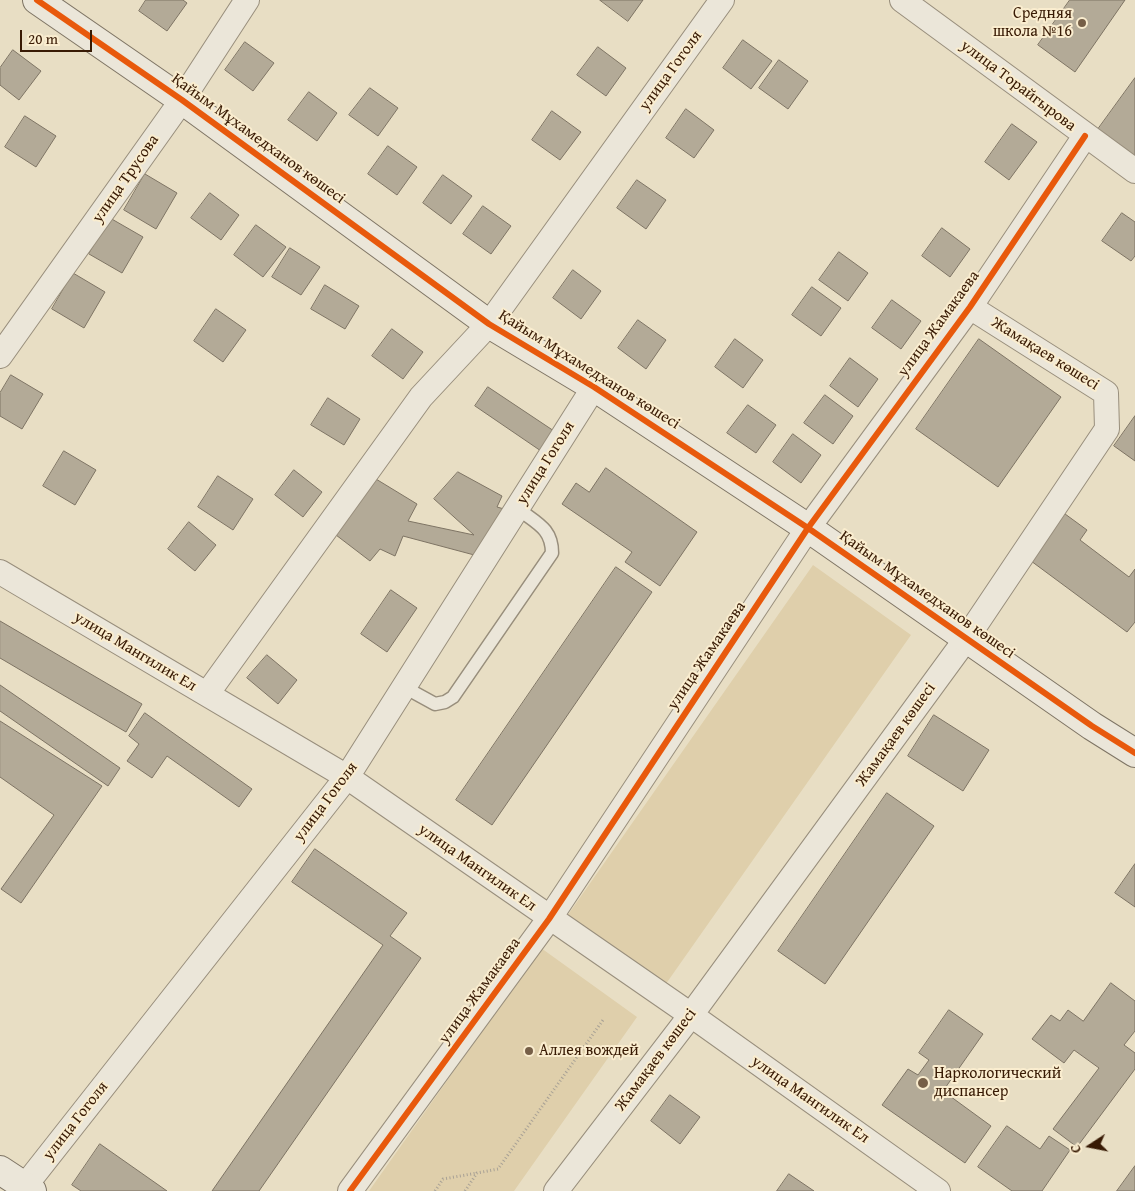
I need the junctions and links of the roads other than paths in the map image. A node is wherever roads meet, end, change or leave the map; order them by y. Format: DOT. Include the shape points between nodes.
graph roads {
  1 [pos="37,0"];
  2 [pos="247,0"];
  3 [pos="722,0"];
  4 [pos="902,0"];
  5 [pos="182,100"];
  6 [pos="1085,136"];
  7 [pos="1135,171"];
  8 [pos="970,306"];
  9 [pos="489,324"];
  10 [pos="0,356"];
  11 [pos="594,387"];
  12 [pos="517,508"];
  13 [pos="808,528"];
  14 [pos="0,572"];
  15 [pos="966,639"];
  16 [pos="404,687"];
  17 [pos="207,694"];
  18 [pos="1135,753"];
  19 [pos="347,777"];
  20 [pos="549,919"];
  21 [pos="691,1015"];
  22 [pos="0,1170"];
  23 [pos="26,1189"];
  24 [pos="350,1191"];
  25 [pos="556,1191"];
  26 [pos="938,1191"];
  1 -- 5 [label="street, Қайым Мұхамедханов көшесі"];
  2 -- 5 [label="street, улица Трусова"];
  3 -- 9 [label="street, улица Гоголя"];
  4 -- 6 [label="street, улица Торайгырова"];
  5 -- 9 [label="street, Қайым Мұхамедханов көшесі"];
  5 -- 10 [label="street, улица Трусова"];
  6 -- 7 [label="street, улица Торайгырова"];
  6 -- 8 [label="street, улица Жамакаева"];
  8 -- 13 [label="street, улица Жамакаева"];
  8 -- 15 [label="street, Жамақаев көшесі" via="1106,393 1108,429"];
  9 -- 11 [label="street, Қайым Мұхамедханов көшесі"];
  9 -- 17 [label="street, улица Гоголя" via="421,397"];
  11 -- 12 [label="street, улица Гоголя"];
  11 -- 13 [label="street, Қайым Мұхамедханов көшесі"];
  12 -- 16 [label="street, улица Гоголя"];
  12 -- 16 [label="lane" via="548,532 552,553 453,697 434,704"];
  13 -- 15 [label="street, Қайым Мұхамедханов көшесі"];
  13 -- 20 [label="street, улица Жамакаева"];
  14 -- 17 [label="street, улица Мангилик Ел"];
  15 -- 18 [label="street, Қайым Мұхамедханов көшесі"];
  15 -- 21 [label="street, Жамақаев көшесі"];
  16 -- 19 [label="street, улица Гоголя"];
  17 -- 19 [label="street, улица Мангилик Ел"];
  19 -- 20 [label="street, улица Мангилик Ел"];
  19 -- 23 [label="street, улица Гоголя"];
  20 -- 21 [label="street, улица Мангилик Ел"];
  20 -- 24 [label="street, улица Жамакаева"];
  21 -- 25 [label="street, Жамақаев көшесі"];
  21 -- 26 [label="street, улица Мангилик Ел"];
  22 -- 23 [label="street"];
}
